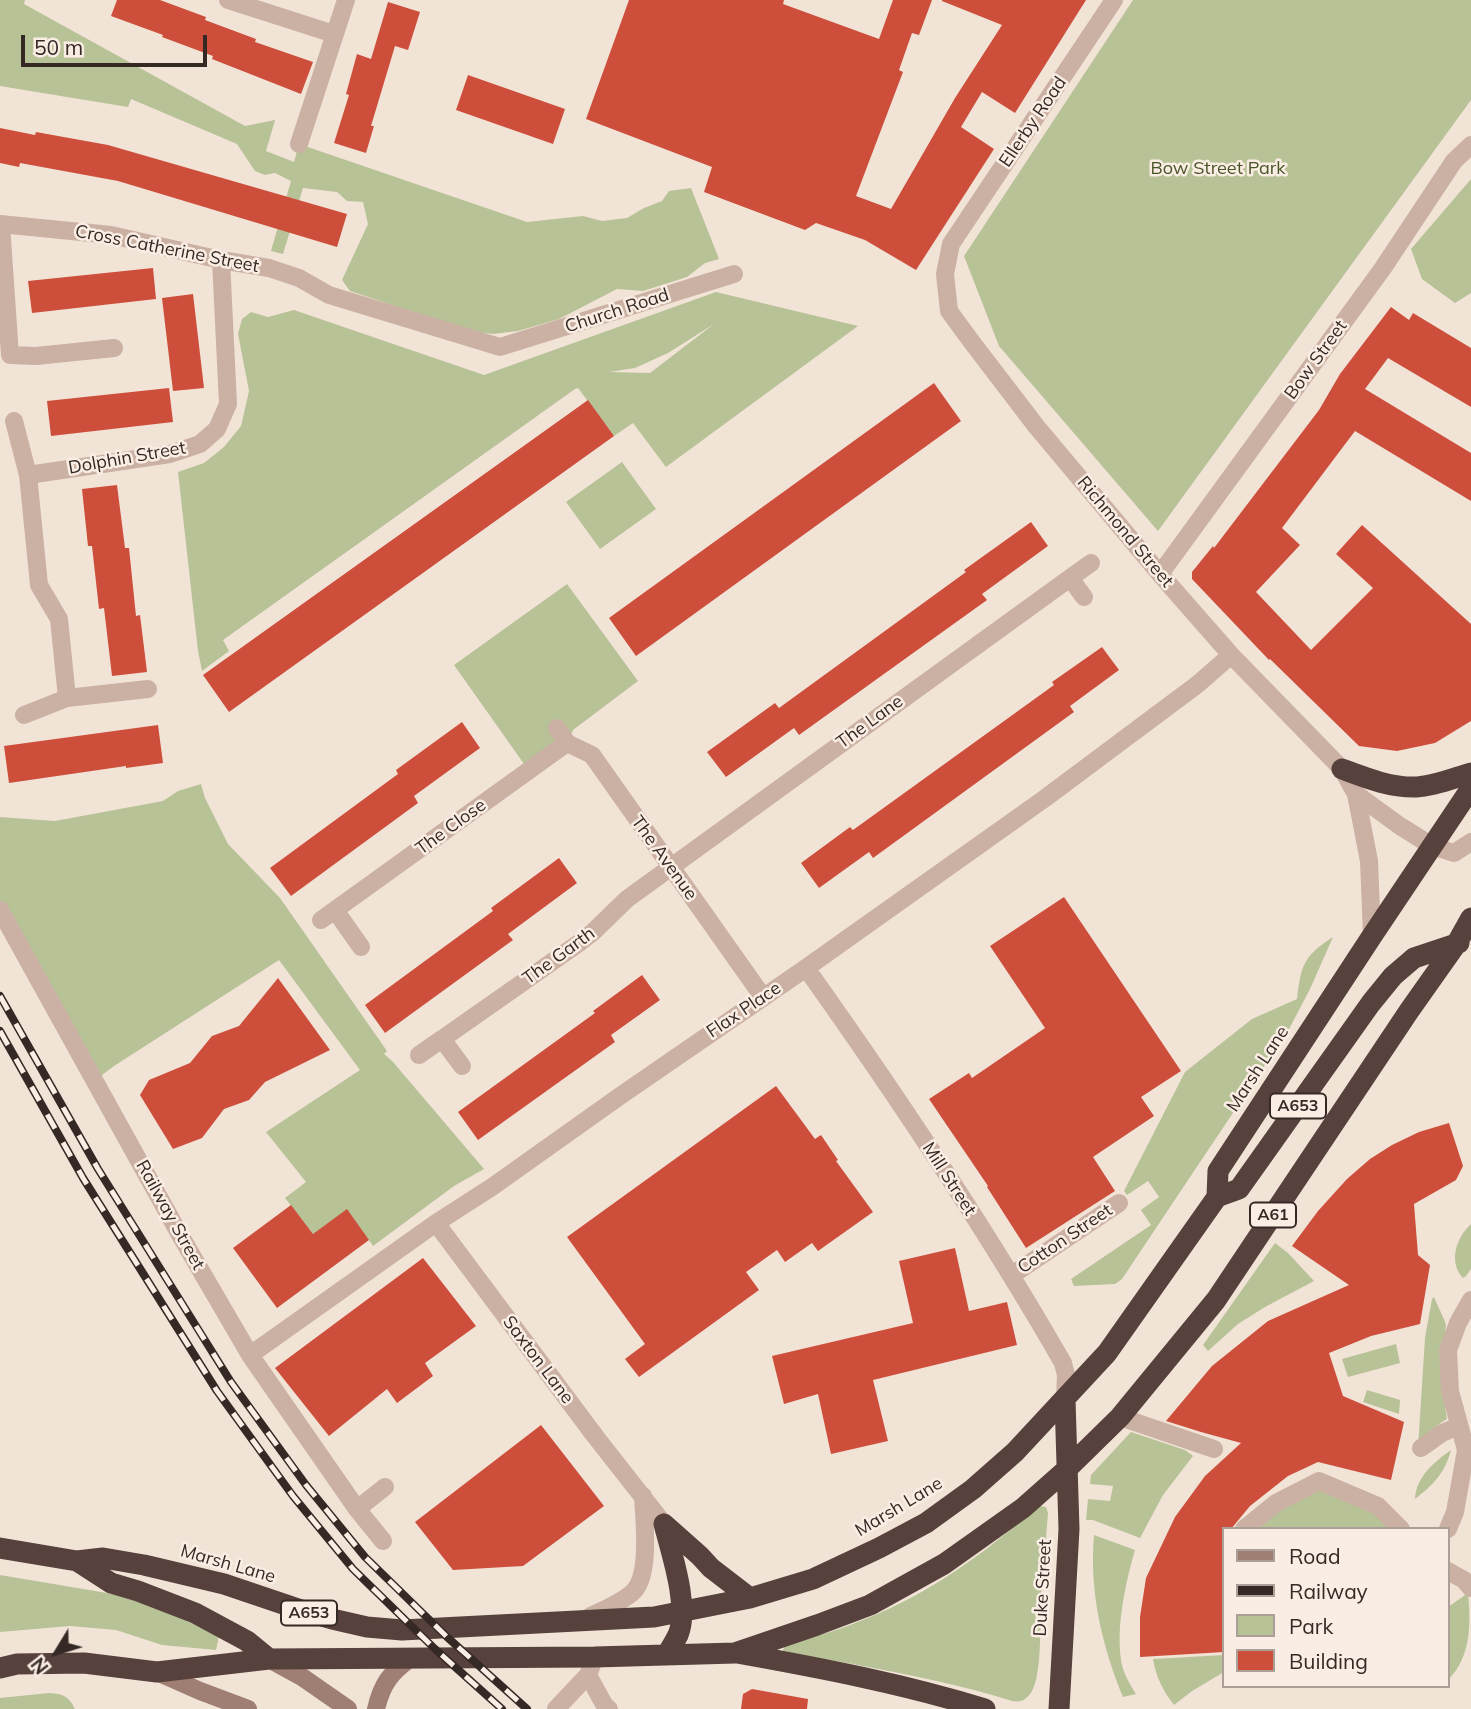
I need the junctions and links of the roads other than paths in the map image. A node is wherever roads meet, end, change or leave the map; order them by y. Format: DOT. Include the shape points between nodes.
graph roads {
  1 [pos="228,0"];
  2 [pos="346,0"];
  3 [pos="1114,0"];
  4 [pos="334,34"];
  5 [pos="299,144"];
  6 [pos="1471,145"];
  7 [pos="0,224"];
  8 [pos="951,244"];
  9 [pos="220,260"];
  10 [pos="734,274"];
  11 [pos="114,348"];
  12 [pos="500,348"];
  13 [pos="5,355"];
  14 [pos="14,421"];
  15 [pos="28,475"];
  16 [pos="1091,563"];
  17 [pos="1160,574"];
  18 [pos="1070,578"];
  19 [pos="1084,597"];
  20 [pos="1231,655"];
  21 [pos="148,689"];
  22 [pos="67,698"];
  23 [pos="24,715"];
  24 [pos="557,727"];
  25 [pos="567,743"];
  26 [pos="1342,769"];
  27 [pos="1471,773"];
  28 [pos="1471,788"];
  29 [pos="1356,793"];
  30 [pos="1471,842"];
  31 [pos="1432,846"];
  32 [pos="671,867"];
  33 [pos="0,910"];
  34 [pos="1471,918"];
  35 [pos="1372,936"];
  36 [pos="1464,943"];
  37 [pos="361,947"];
  38 [pos="806,968"];
  39 [pos="763,997"];
  40 [pos="442,1039"];
  41 [pos="419,1055"];
  42 [pos="462,1066"];
  43 [pos="1217,1197"];
  44 [pos="1119,1203"];
  45 [pos="436,1223"];
  46 [pos="1012,1275"];
  47 [pos="1471,1300"];
  48 [pos="250,1355"];
  49 [pos="1065,1399"];
  50 [pos="1120,1417"];
  51 [pos="1459,1426"];
  52 [pos="1421,1448"];
  53 [pos="1214,1449"];
  54 [pos="1067,1469"];
  55 [pos="385,1487"];
  56 [pos="643,1495"];
  57 [pos="357,1509"];
  58 [pos="664,1524"];
  59 [pos="1246,1527"];
  60 [pos="1399,1527"];
  61 [pos="1449,1527"];
  62 [pos="383,1541"];
  63 [pos="0,1548"];
  64 [pos="78,1561"];
  65 [pos="1450,1572"];
  66 [pos="1471,1588"];
  67 [pos="750,1598"];
  68 [pos="682,1612"];
  69 [pos="582,1621"];
  70 [pos="735,1653"];
  71 [pos="667,1654"];
  72 [pos="411,1658"];
  73 [pos="269,1659"];
  74 [pos="592,1666"];
  75 [pos="0,1668"];
  76 [pos="157,1672"];
  77 [pos="930,1693"];
  78 [pos="248,1709"];
  79 [pos="348,1709"];
  80 [pos="376,1709"];
  81 [pos="556,1709"];
  82 [pos="609,1709"];
  83 [pos="955,1709"];
  84 [pos="985,1709"];
  85 [pos="1059,1709"];
  1 -- 4 [label="street"];
  2 -- 4 [label="street"];
  3 -- 8 [label="street, Ellerby Road"];
  4 -- 5 [label="street"];
  6 -- 17 [label="street, Bow Street" via="1454,161 1383,268"];
  7 -- 9 [label="street, Cross Catherine Street" via="111,235"];
  7 -- 13 [label="street"];
  8 -- 17 [label="street, Richmond Street" via="945,274 949,311 1036,426"];
  9 -- 12 [label="street, Cross Catherine Street" via="269,268 329,295"];
  9 -- 15 [label="street, Dolphin Street" via="228,404 217,429 201,444 170,454"];
  10 -- 12 [label="street, Church Road"];
  11 -- 13 [label="street"];
  14 -- 15 [label="street"];
  15 -- 22 [label="street" via="39,585 59,619"];
  16 -- 18 [label="street, The Lane"];
  17 -- 20 [label="street, Richmond Street"];
  18 -- 19 [label="street"];
  18 -- 32 [label="street, The Lane"];
  20 -- 26 [label="street, Richmond Street"];
  20 -- 38 [label="street, Flax Place" via="1044,799"];
  21 -- 22 [label="street"];
  22 -- 23 [label="street"];
  24 -- 25 [label="street, The Avenue"];
  25 -- 32 [label="street, The Avenue" via="592,755"];
  25 -- 37 [label="street, The Close" via="328,915"];
  26 -- 27 [label="highway" via="1392,785 1418,787"];
  26 -- 29 [label="street, Richmond Street"];
  28 -- 31 [label="highway, Marsh Lane"];
  29 -- 31 [label="street, Richmond Street"];
  29 -- 35 [label="street, Richmond Street" via="1369,861"];
  30 -- 31 [label="street" via="1454,852"];
  31 -- 35 [label="highway, Marsh Lane"];
  32 -- 39 [label="street, The Avenue"];
  32 -- 40 [label="street, The Garth" via="586,937"];
  33 -- 48 [label="street, Railway Street"];
  34 -- 36 [label="highway, A61"];
  35 -- 43 [label="highway, Marsh Lane" via="1218,1171"];
  36 -- 43 [label="highway, A653" via="1414,958 1393,976 1239,1189"];
  36 -- 50 [label="highway, A61" via="1409,1011 1216,1300"];
  38 -- 39 [label="street, Flax Place"];
  38 -- 46 [label="street, Mill Street"];
  39 -- 45 [label="street, Flax Place"];
  40 -- 41 [label="street, The Garth"];
  40 -- 42 [label="street"];
  43 -- 49 [label="highway, Marsh Lane" via="1107,1353"];
  44 -- 46 [label="street, Cotton Street"];
  45 -- 48 [label="street, Flax Place"];
  45 -- 56 [label="street, Saxton Lane"];
  46 -- 49 [label="street, Mill Street" via="1063,1363"];
  47 -- 51 [label="street" via="1448,1350 1450,1391"];
  48 -- 57 [label="street, Railway Street"];
  49 -- 54 [label="highway, Duke Street"];
  49 -- 67 [label="highway, Marsh Lane / A653" via="1004,1462 926,1523 813,1579"];
  50 -- 53 [label="street"];
  50 -- 54 [label="highway, A61"];
  51 -- 52 [label="street"];
  51 -- 61 [label="street" via="1466,1450"];
  54 -- 70 [label="highway, A61" via="1023,1508 944,1564 870,1605"];
  54 -- 85 [label="highway, Duke Street" via="1069,1529"];
  55 -- 57 [label="street"];
  56 -- 58 [label="street, Saxton Lane"];
  56 -- 69 [label="street" via="646,1539 634,1591"];
  57 -- 62 [label="street, Railway Street"];
  58 -- 67 [label="highway"];
  58 -- 68 [label="highway"];
  59 -- 60 [label="street" via="1276,1503 1320,1481 1378,1506"];
  63 -- 64 [label="highway, Marsh Lane / A653"];
  64 -- 69 [label="highway, Marsh Lane / A653" via="103,1558 182,1573 367,1627 402,1630"];
  64 -- 73 [label="highway" via="111,1583 195,1613 247,1641"];
  65 -- 66 [label="street"];
  67 -- 68 [label="highway, Marsh Lane / A653"];
  68 -- 69 [label="highway, Marsh Lane / A653"];
  68 -- 71 [label="highway" via="679,1633"];
  70 -- 71 [label="highway"];
  70 -- 77 [label="highway"];
  71 -- 74 [label="highway"];
  72 -- 73 [label="highway"];
  72 -- 74 [label="highway"];
  72 -- 80 [label="street" via="384,1684"];
  73 -- 76 [label="highway"];
  73 -- 79 [label="street"];
  74 -- 81 [label="street"];
  74 -- 82 [label="street"];
  75 -- 76 [label="highway" via="83,1663"];
  76 -- 78 [label="street"];
  77 -- 83 [label="highway"];
  77 -- 84 [label="highway"];
}
